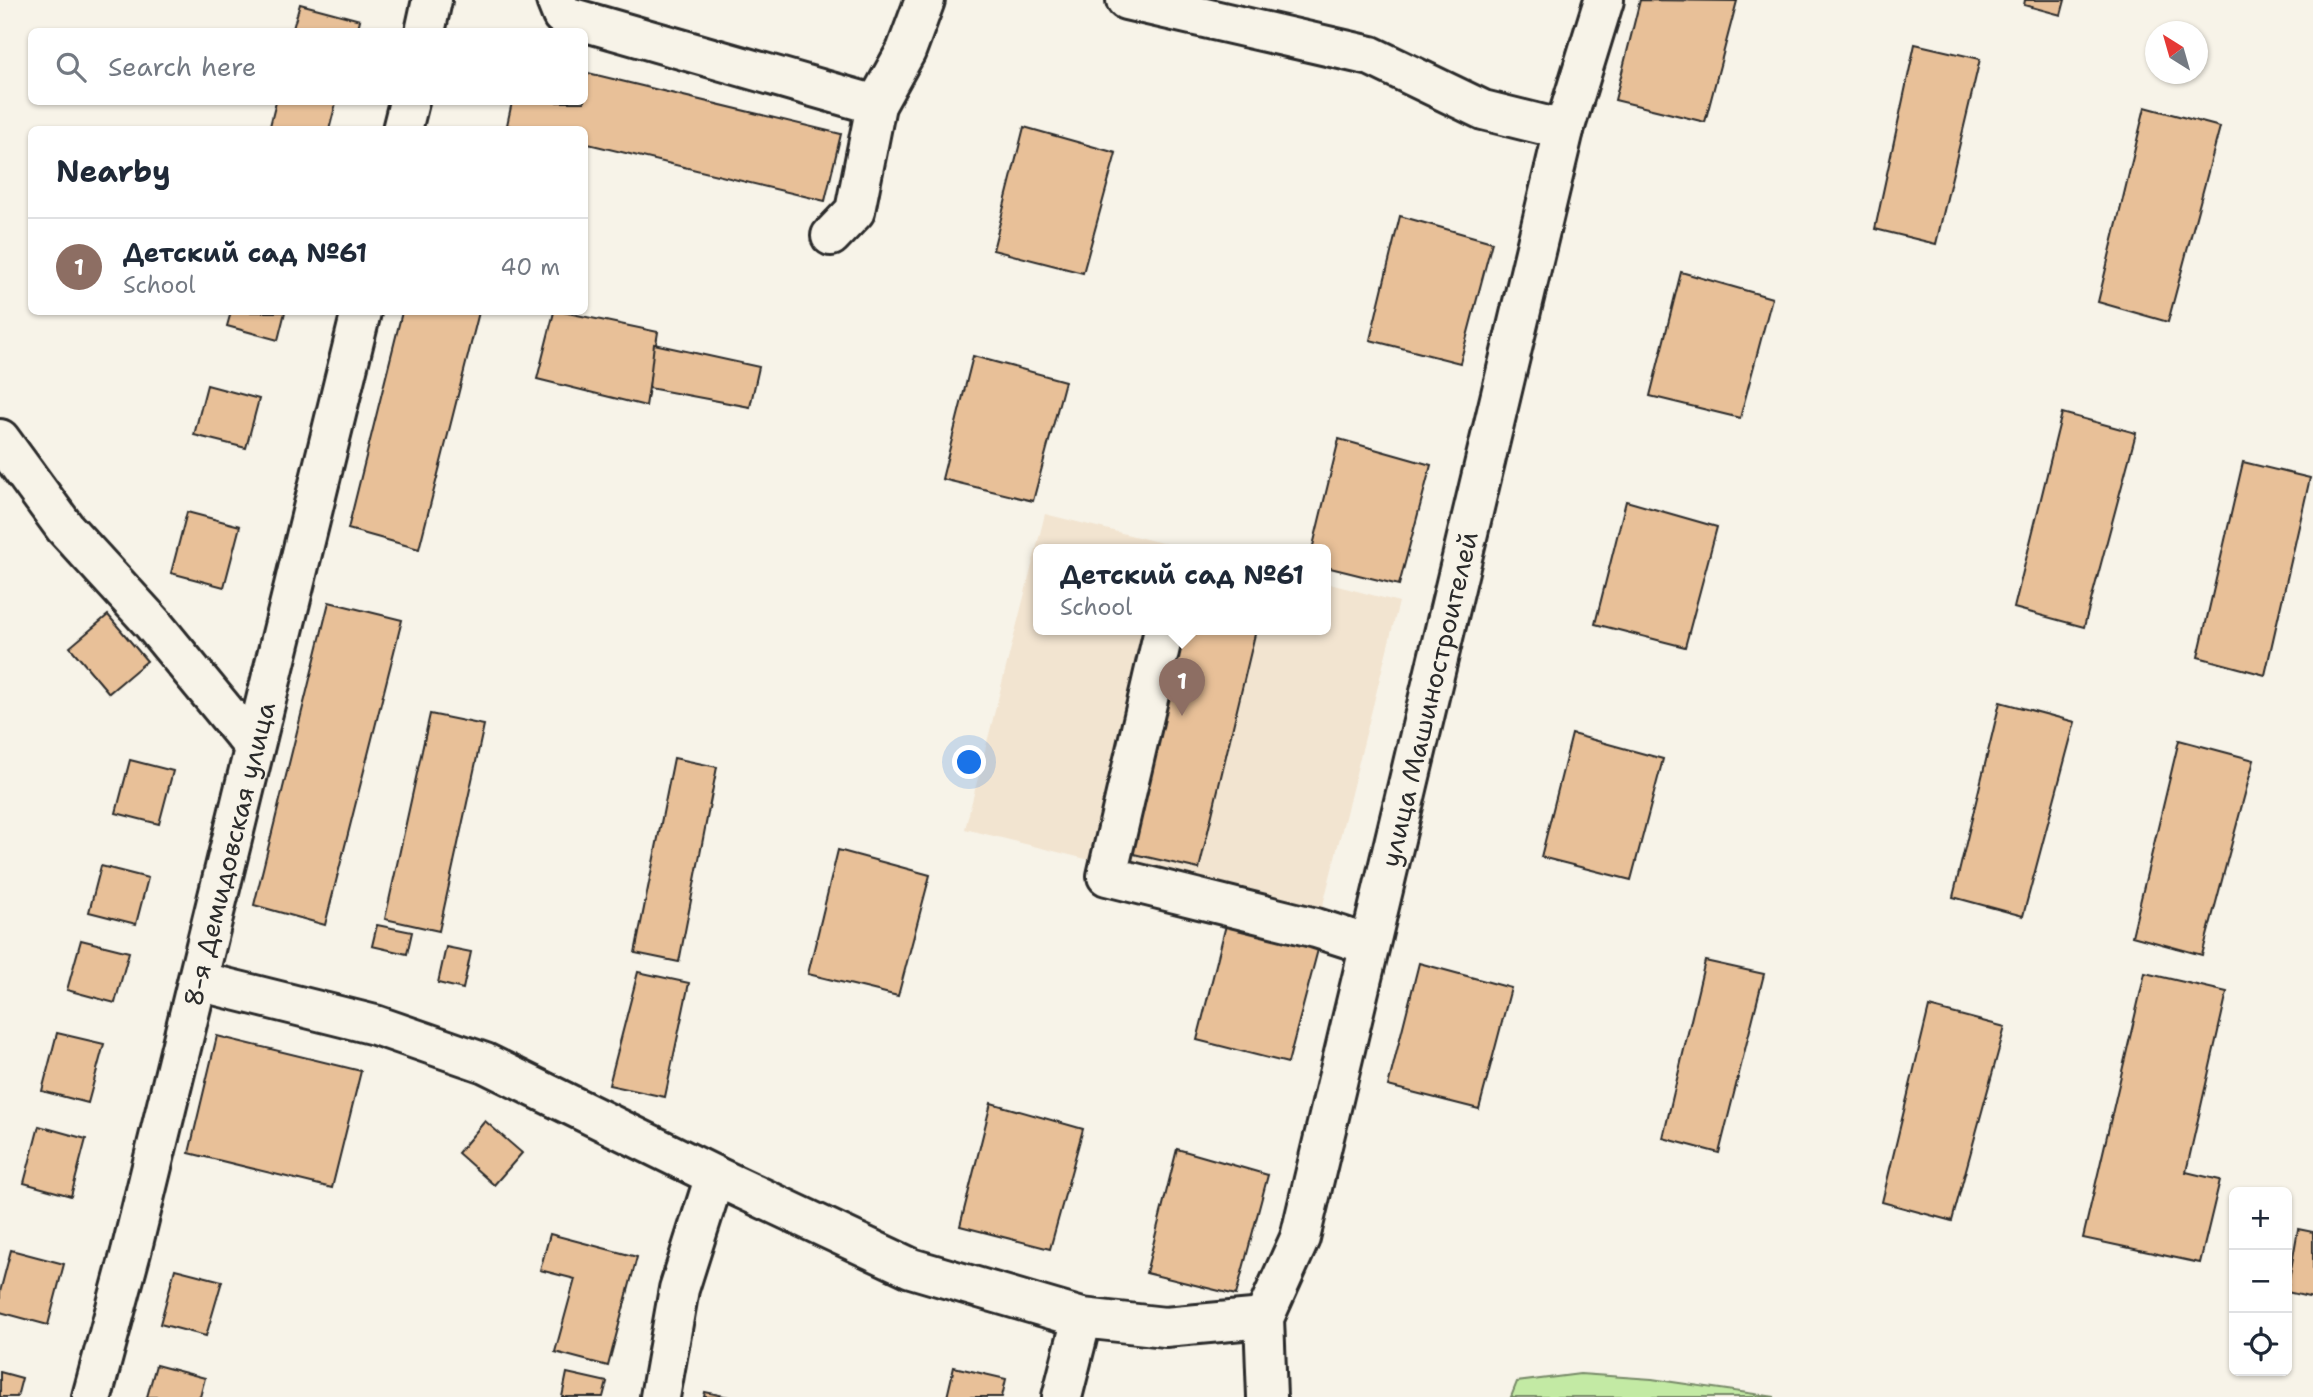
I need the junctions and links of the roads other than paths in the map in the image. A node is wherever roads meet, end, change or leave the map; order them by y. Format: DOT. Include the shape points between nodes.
graph roads {
  1 [pos="432,0"];
  2 [pos="556,0"];
  3 [pos="925,0"];
  4 [pos="1126,0"];
  5 [pos="1604,0"];
  6 [pos="1228,11"];
  7 [pos="426,28"];
  8 [pos="408,105"];
  9 [pos="876,105"];
  10 [pos="403,126"];
  11 [pos="1564,130"];
  12 [pos="831,236"];
  13 [pos="360,315"];
  14 [pos="0,439"];
  15 [pos="1163,635"];
  16 [pos="254,747"];
  17 [pos="1369,945"];
  18 [pos="198,981"];
  19 [pos="715,1176"];
  20 [pos="1082,1318"];
  21 [pos="1264,1318"];
  22 [pos="92,1397"];
  23 [pos="660,1397"];
  24 [pos="1062,1397"];
  25 [pos="1266,1397"];
  1 -- 7 [label="street"];
  2 -- 9 [label="street" via="562,15"];
  3 -- 9 [label="street" via="906,51"];
  4 -- 6 [label="street"];
  5 -- 11 [label="street, улица Машиностроителей"];
  6 -- 11 [label="street" via="1371,56 1483,110"];
  8 -- 10 [label="street"];
  9 -- 12 [label="street" via="855,211"];
  11 -- 17 [label="street, улица Машиностроителей"];
  13 -- 16 [label="street, 8-я Демидовская улица"];
  14 -- 16 [label="street" via="65,528 153,624"];
  15 -- 17 [label="street" via="1107,876"];
  16 -- 18 [label="street, 8-я Демидовская улица"];
  17 -- 21 [label="street, улица Машиностроителей" via="1300,1238"];
  18 -- 19 [label="street" via="375,1025 485,1063"];
  18 -- 22 [label="street, 8-я Демидовская улица"];
  19 -- 20 [label="street" via="911,1268"];
  19 -- 23 [label="street" via="679,1289"];
  20 -- 21 [label="street" via="1165,1327"];
  20 -- 24 [label="street"];
  21 -- 25 [label="street, улица Машиностроителей"];
}
